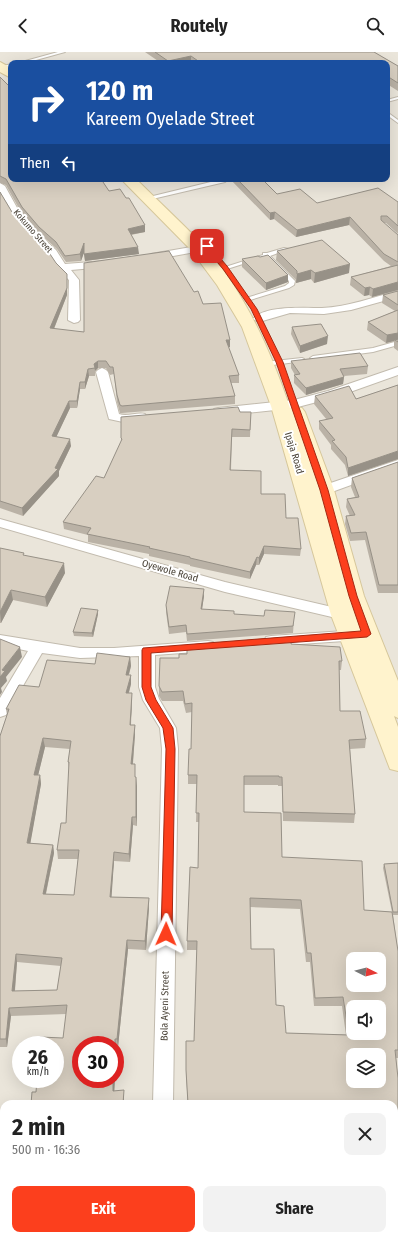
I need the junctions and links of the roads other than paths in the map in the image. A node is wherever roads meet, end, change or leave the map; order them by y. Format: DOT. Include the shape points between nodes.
graph roads {
  1 [pos="63,52"];
  2 [pos="52,53"];
  3 [pos="30,60"];
  4 [pos="390,115"];
  5 [pos="398,122"];
  6 [pos="132,182"];
  7 [pos="142,182"];
  8 [pos="219,182"];
  9 [pos="0,186"];
  10 [pos="153,198"];
  11 [pos="295,247"];
  12 [pos="197,249"];
  13 [pos="265,254"];
  14 [pos="144,258"];
  15 [pos="114,262"];
  16 [pos="62,267"];
  17 [pos="228,278"];
  18 [pos="398,294"];
  19 [pos="248,299"];
  20 [pos="258,319"];
  21 [pos="74,320"];
  22 [pos="398,342"];
  23 [pos="272,363"];
  24 [pos="398,371"];
  25 [pos="102,372"];
  26 [pos="287,405"];
  27 [pos="206,413"];
  28 [pos="153,416"];
  29 [pos="398,464"];
  30 [pos="324,490"];
  31 [pos="0,523"];
  32 [pos="342,615"];
  33 [pos="360,630"];
  34 [pos="0,640"];
  35 [pos="256,642"];
  36 [pos="225,644"];
  37 [pos="38,647"];
  38 [pos="147,650"];
  39 [pos="398,709"];
  40 [pos="0,711"];
  41 [pos="393,733"];
  42 [pos="398,762"];
  43 [pos="163,1100"];
  1 -- 2 [label="lane"];
  2 -- 3 [label="lane"];
  4 -- 5 [label="lane"];
  6 -- 10 [label="main road, Ipaja Road"];
  7 -- 10 [label="main road, Ipaja Road"];
  8 -- 10 [label="lane"];
  9 -- 16 [label="street, Kokumo Street" via="17,216 52,252"];
  10 -- 12 [label="main road, Ipaja Road"];
  10 -- 17 [label="main road, Ipaja Road" via="207,246"];
  11 -- 13 [label="lane"];
  12 -- 14 [label="street"];
  12 -- 17 [label="main road, Ipaja Road"];
  13 -- 17 [label="lane"];
  13 -- 19 [label="lane" via="292,280 292,284 288,288"];
  15 -- 16 [label="street"];
  16 -- 21 [label="street, Kokumo Street" via="74,280"];
  17 -- 19 [label="main road, Ipaja Road"];
  17 -- 23 [label="main road, Ipaja Road" via="241,310"];
  18 -- 20 [label="street" via="351,307 324,311 290,310"];
  19 -- 20 [label="main road, Ipaja Road"];
  20 -- 23 [label="main road, Ipaja Road"];
  22 -- 23 [label="lane" via="373,350"];
  23 -- 26 [label="main road, Ipaja Road"];
  24 -- 26 [label="street" via="332,394"];
  25 -- 28 [label="street" via="112,416 122,419"];
  26 -- 27 [label="street"];
  26 -- 30 [label="main road, Ipaja Road"];
  26 -- 32 [label="main road, Ipaja Road"];
  29 -- 30 [label="street"];
  30 -- 33 [label="main road, Ipaja Road"];
  31 -- 32 [label="street, Oyewole Road" via="225,587"];
  32 -- 33 [label="main road, Ipaja Road"];
  33 -- 35 [label="street"];
  33 -- 39 [label="main road, Ipaja Road"];
  33 -- 41 [label="main road, Ipaja Road"];
  34 -- 37 [label="street"];
  36 -- 38 [label="street"];
  37 -- 38 [label="street" via="80,653"];
  37 -- 40 [label="street"];
  38 -- 43 [label="street, Bola Ayeni Street" via="147,687 151,700 168,728 170,749"];
  41 -- 42 [label="main road, Ipaja Road"];
}
